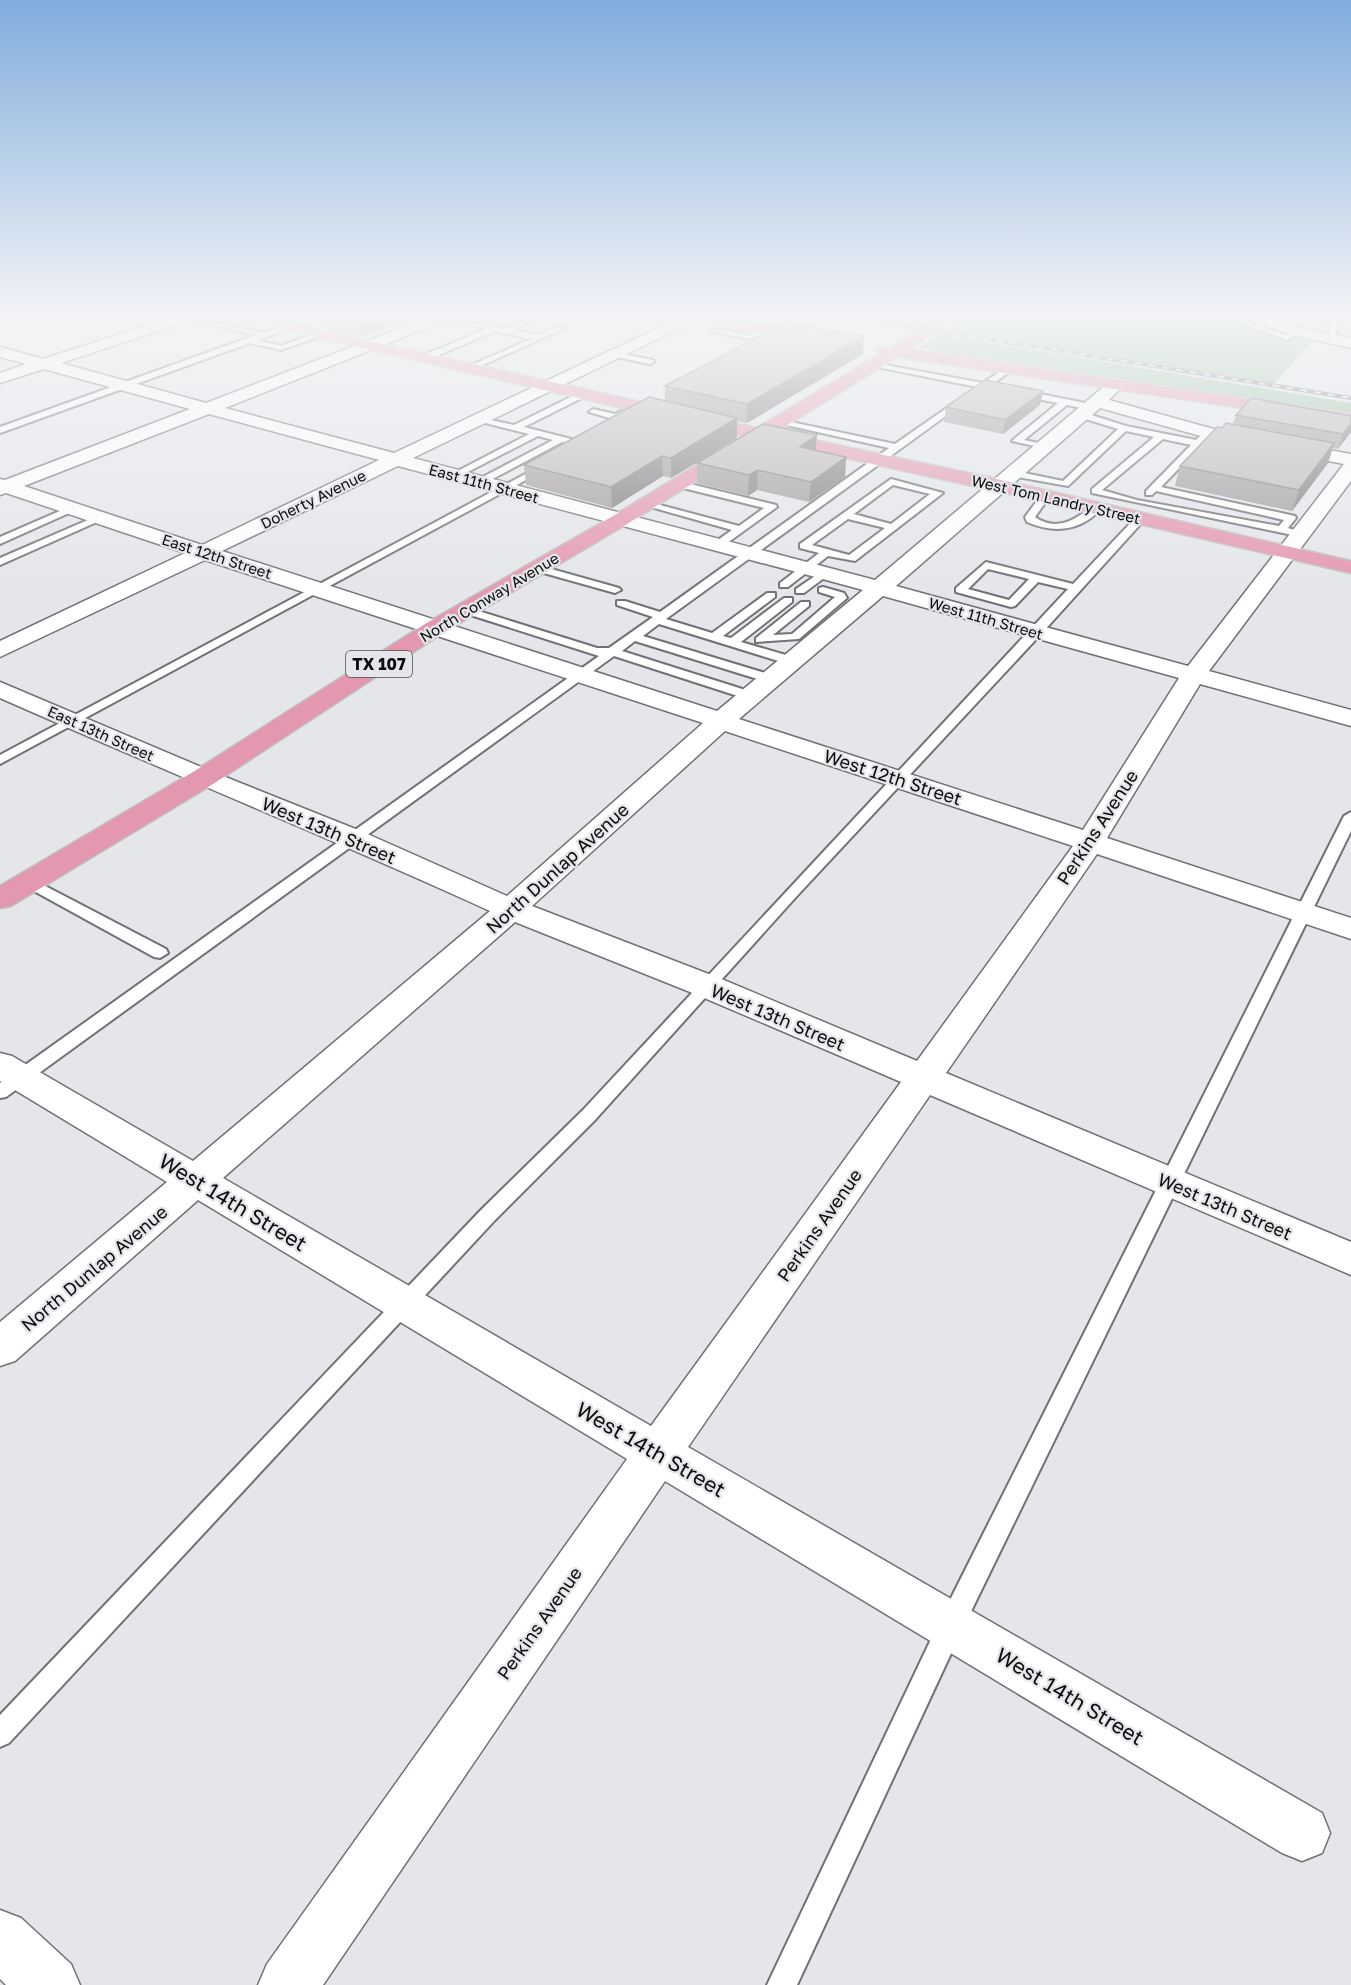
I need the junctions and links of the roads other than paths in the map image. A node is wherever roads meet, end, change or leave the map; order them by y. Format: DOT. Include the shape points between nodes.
graph roads {
  1 [pos="53,411"];
  2 [pos="204,411"];
  3 [pos="214,411"];
  4 [pos="498,411"];
  5 [pos="549,411"];
  6 [pos="634,411"];
  7 [pos="639,411"];
  8 [pos="666,411"];
  9 [pos="794,411"];
  10 [pos="947,411"];
  11 [pos="1081,411"];
  12 [pos="1100,411"];
  13 [pos="1114,411"];
  14 [pos="1297,411"];
  15 [pos="593,412"];
  16 [pos="480,419"];
  17 [pos="1351,419"];
  18 [pos="514,428"];
  19 [pos="770,428"];
  20 [pos="1124,428"];
  21 [pos="0,430"];
  22 [pos="612,430"];
  23 [pos="536,434"];
  24 [pos="1161,436"];
  25 [pos="1203,438"];
  26 [pos="560,440"];
  27 [pos="593,440"];
  28 [pos="584,445"];
  29 [pos="574,451"];
  30 [pos="888,453"];
  31 [pos="397,459"];
  32 [pos="1351,460"];
  33 [pos="554,461"];
  34 [pos="1351,468"];
  35 [pos="934,471"];
  36 [pos="455,475"];
  37 [pos="1008,480"];
  38 [pos="480,482"];
  39 [pos="678,484"];
  40 [pos="2,487"];
  41 [pos="912,487"];
  42 [pos="506,488"];
  43 [pos="1154,488"];
  44 [pos="1083,492"];
  45 [pos="1045,496"];
  46 [pos="645,504"];
  47 [pos="1133,508"];
  48 [pos="73,509"];
  49 [pos="846,516"];
  50 [pos="101,518"];
  51 [pos="620,520"];
  52 [pos="892,527"];
  53 [pos="740,529"];
  54 [pos="1290,539"];
  55 [pos="0,541"];
  56 [pos="719,544"];
  57 [pos="203,552"];
  58 [pos="750,552"];
  59 [pos="0,562"];
  60 [pos="1351,567"];
  61 [pos="537,568"];
  62 [pos="823,576"];
  63 [pos="1036,578"];
  64 [pos="577,579"];
  65 [pos="784,585"];
  66 [pos="878,587"];
  67 [pos="1075,588"];
  68 [pos="316,589"];
  69 [pos="615,590"];
  70 [pos="800,591"];
  71 [pos="771,595"];
  72 [pos="633,596"];
  73 [pos="603,597"];
  74 [pos="985,597"];
  75 [pos="789,600"];
  76 [pos="621,603"];
  77 [pos="805,604"];
  78 [pos="674,608"];
  79 [pos="465,610"];
  80 [pos="968,613"];
  81 [pos="660,618"];
  82 [pos="433,629"];
  83 [pos="1037,632"];
  84 [pos="635,637"];
  85 [pos="714,637"];
  86 [pos="761,640"];
  87 [pos="732,643"];
  88 [pos="750,648"];
  89 [pos="0,650"];
  90 [pos="613,652"];
  91 [pos="1193,675"];
  92 [pos="581,676"];
  93 [pos="771,679"];
  94 [pos="0,689"];
  95 [pos="1351,718"];
  96 [pos="73,721"];
  97 [pos="721,721"];
  98 [pos="0,760"];
  99 [pos="203,778"];
  100 [pos="900,779"];
  101 [pos="1351,816"];
  102 [pos="353,838"];
  103 [pos="1091,841"];
  104 [pos="28,882"];
  105 [pos="0,899"];
  106 [pos="511,909"];
  107 [pos="1304,913"];
  108 [pos="1351,929"];
  109 [pos="160,953"];
  110 [pos="707,986"];
  111 [pos="7,1078"];
  112 [pos="922,1079"];
  113 [pos="198,1180"];
  114 [pos="1168,1182"];
  115 [pos="1351,1259"];
  116 [pos="405,1304"];
  117 [pos="0,1348"];
  118 [pos="658,1453"];
  119 [pos="951,1625"];
  120 [pos="0,1734"];
  121 [pos="1302,1833"];
  122 [pos="0,1939"];
  123 [pos="50,1985"];
  124 [pos="288,1985"];
  125 [pos="782,1985"];
  1 -- 21 [label="lane"];
  2 -- 40 [label="street"];
  3 -- 31 [label="street, East 11th Street"];
  4 -- 16 [label="street, Doherty Avenue"];
  5 -- 18 [label="lane"];
  6 -- 15 [label="lane" via="616,417"];
  7 -- 22 [label="lane"];
  8 -- 19 [label="main road, West Tom Landry Street"];
  9 -- 19 [label="main road, North Conway Avenue / TX 107"];
  10 -- 30 [label="lane"];
  11 -- 37 [label="street, North Dunlap Avenue"];
  12 -- 20 [label="lane"];
  13 -- 25 [label="street"];
  14 -- 17 [label="main road"];
  16 -- 18 [label="lane"];
  16 -- 31 [label="street, Doherty Avenue"];
  18 -- 23 [label="lane"];
  19 -- 30 [label="main road, West Tom Landry Street"];
  19 -- 39 [label="main road, North Conway Avenue / TX 107"];
  20 -- 24 [label="lane"];
  20 -- 44 [label="lane"];
  23 -- 26 [label="lane"];
  23 -- 36 [label="lane"];
  24 -- 25 [label="lane"];
  24 -- 44 [label="lane"];
  25 -- 32 [label="street"];
  25 -- 43 [label="lane"];
  26 -- 28 [label="lane"];
  26 -- 38 [label="lane"];
  27 -- 28 [label="lane"];
  28 -- 29 [label="lane"];
  30 -- 35 [label="main road, West Tom Landry Street"];
  30 -- 58 [label="lane" via="852,474"];
  31 -- 36 [label="street, East 11th Street"];
  31 -- 57 [label="street, Doherty Avenue"];
  33 -- 42 [label="lane"];
  34 -- 54 [label="street, Perkins Avenue"];
  35 -- 37 [label="main road, West Tom Landry Street"];
  35 -- 41 [label="lane"];
  36 -- 38 [label="street, East 11th Street"];
  37 -- 44 [label="lane"];
  37 -- 45 [label="main road, West Tom Landry Street"];
  37 -- 66 [label="street, North Dunlap Avenue"];
  38 -- 42 [label="street, East 11th Street"];
  39 -- 46 [label="main road, North Conway Avenue / TX 107"];
  39 -- 53 [label="lane" via="772,507"];
  40 -- 48 [label="street, East 12th Street"];
  41 -- 49 [label="lane" via="891,482"];
  41 -- 52 [label="lane" via="938,493"];
  42 -- 51 [label="street, East 11th Street"];
  42 -- 68 [label="lane"];
  43 -- 47 [label="lane"];
  43 -- 54 [label="lane" via="1292,518"];
  44 -- 45 [label="main road, West Tom Landry Street"];
  44 -- 45 [label="lane" via="1074,526 1044,526 1031,520"];
  44 -- 47 [label="main road, West Tom Landry Street"];
  46 -- 51 [label="main road, North Conway Avenue / TX 107"];
  46 -- 53 [label="lane"];
  47 -- 54 [label="main road, West Tom Landry Street"];
  47 -- 67 [label="lane"];
  48 -- 50 [label="street, East 12th Street"];
  48 -- 55 [label="lane"];
  49 -- 52 [label="lane"];
  49 -- 62 [label="lane" via="804,546"];
  50 -- 57 [label="street, East 12th Street"];
  50 -- 59 [label="lane"];
  51 -- 56 [label="street, West 11th Street"];
  51 -- 61 [label="main road, North Conway Avenue / TX 107"];
  52 -- 62 [label="lane"];
  53 -- 56 [label="lane"];
  54 -- 60 [label="main road, West Tom Landry Street"];
  54 -- 91 [label="street, Perkins Avenue"];
  56 -- 58 [label="street, West 11th Street"];
  57 -- 68 [label="street, East 12th Street"];
  57 -- 89 [label="street, Doherty Avenue"];
  58 -- 62 [label="street, West 11th Street"];
  58 -- 78 [label="lane"];
  61 -- 64 [label="lane"];
  61 -- 79 [label="main road, North Conway Avenue / TX 107"];
  62 -- 65 [label="lane"];
  62 -- 66 [label="street, West 11th Street"];
  62 -- 70 [label="lane"];
  62 -- 86 [label="lane" via="841,598 795,637"];
  63 -- 67 [label="lane"];
  63 -- 74 [label="lane" via="1011,604"];
  63 -- 74 [label="lane" via="986,565 960,590"];
  64 -- 69 [label="lane"];
  64 -- 73 [label="lane" via="570,587"];
  66 -- 80 [label="street, West 11th Street"];
  66 -- 93 [label="street, North Dunlap Avenue"];
  67 -- 83 [label="lane"];
  68 -- 82 [label="street, East 12th Street"];
  68 -- 96 [label="lane"];
  71 -- 85 [label="lane"];
  72 -- 78 [label="lane"];
  74 -- 80 [label="lane"];
  75 -- 87 [label="lane"];
  76 -- 81 [label="lane"];
  77 -- 86 [label="lane"];
  78 -- 81 [label="lane"];
  79 -- 82 [label="main road, North Conway Avenue / TX 107"];
  79 -- 90 [label="lane" via="596,652"];
  80 -- 83 [label="street, West 11th Street"];
  81 -- 84 [label="lane"];
  81 -- 85 [label="lane"];
  82 -- 92 [label="street, West 12th Street"];
  82 -- 99 [label="main road, North Conway Avenue / TX 107"];
  83 -- 91 [label="street, West 11th Street"];
  83 -- 100 [label="lane"];
  84 -- 90 [label="lane"];
  84 -- 93 [label="lane"];
  85 -- 87 [label="lane"];
  86 -- 88 [label="lane"];
  87 -- 88 [label="lane"];
  88 -- 93 [label="lane"];
  90 -- 92 [label="lane"];
  90 -- 93 [label="lane"];
  91 -- 95 [label="street, West 11th Street"];
  91 -- 103 [label="street, Perkins Avenue"];
  92 -- 97 [label="street, West 12th Street"];
  92 -- 102 [label="lane"];
  93 -- 97 [label="street, North Dunlap Avenue"];
  94 -- 96 [label="street, East 13th Street"];
  96 -- 98 [label="lane"];
  96 -- 99 [label="street, East 13th Street"];
  97 -- 100 [label="street, West 12th Street"];
  97 -- 106 [label="street, North Dunlap Avenue"];
  99 -- 102 [label="street, West 13th Street"];
  99 -- 104 [label="main road, North Conway Avenue / TX 107"];
  100 -- 103 [label="street, West 12th Street"];
  100 -- 110 [label="lane"];
  101 -- 107 [label="lane"];
  102 -- 106 [label="street, West 13th Street"];
  102 -- 111 [label="lane"];
  103 -- 107 [label="street, West 12th Street"];
  103 -- 112 [label="street, Perkins Avenue"];
  104 -- 105 [label="main road, North Conway Avenue / TX 107"];
  104 -- 109 [label="lane"];
  106 -- 110 [label="street, West 13th Street"];
  106 -- 113 [label="street, North Dunlap Avenue"];
  107 -- 108 [label="street, West 12th Street"];
  107 -- 114 [label="lane"];
  110 -- 112 [label="street, West 13th Street"];
  110 -- 116 [label="lane" via="589,1115"];
  111 -- 113 [label="street, West 14th Street"];
  112 -- 114 [label="street, West 13th Street"];
  112 -- 118 [label="street, Perkins Avenue"];
  113 -- 116 [label="street, West 14th Street"];
  113 -- 117 [label="street, North Dunlap Avenue"];
  114 -- 115 [label="street, West 13th Street"];
  114 -- 119 [label="lane"];
  116 -- 118 [label="street, West 14th Street"];
  116 -- 120 [label="lane"];
  118 -- 119 [label="street, West 14th Street"];
  118 -- 124 [label="street, Perkins Avenue"];
  119 -- 121 [label="street, West 14th Street"];
  119 -- 125 [label="lane"];
  122 -- 123 [label="street"];
}
